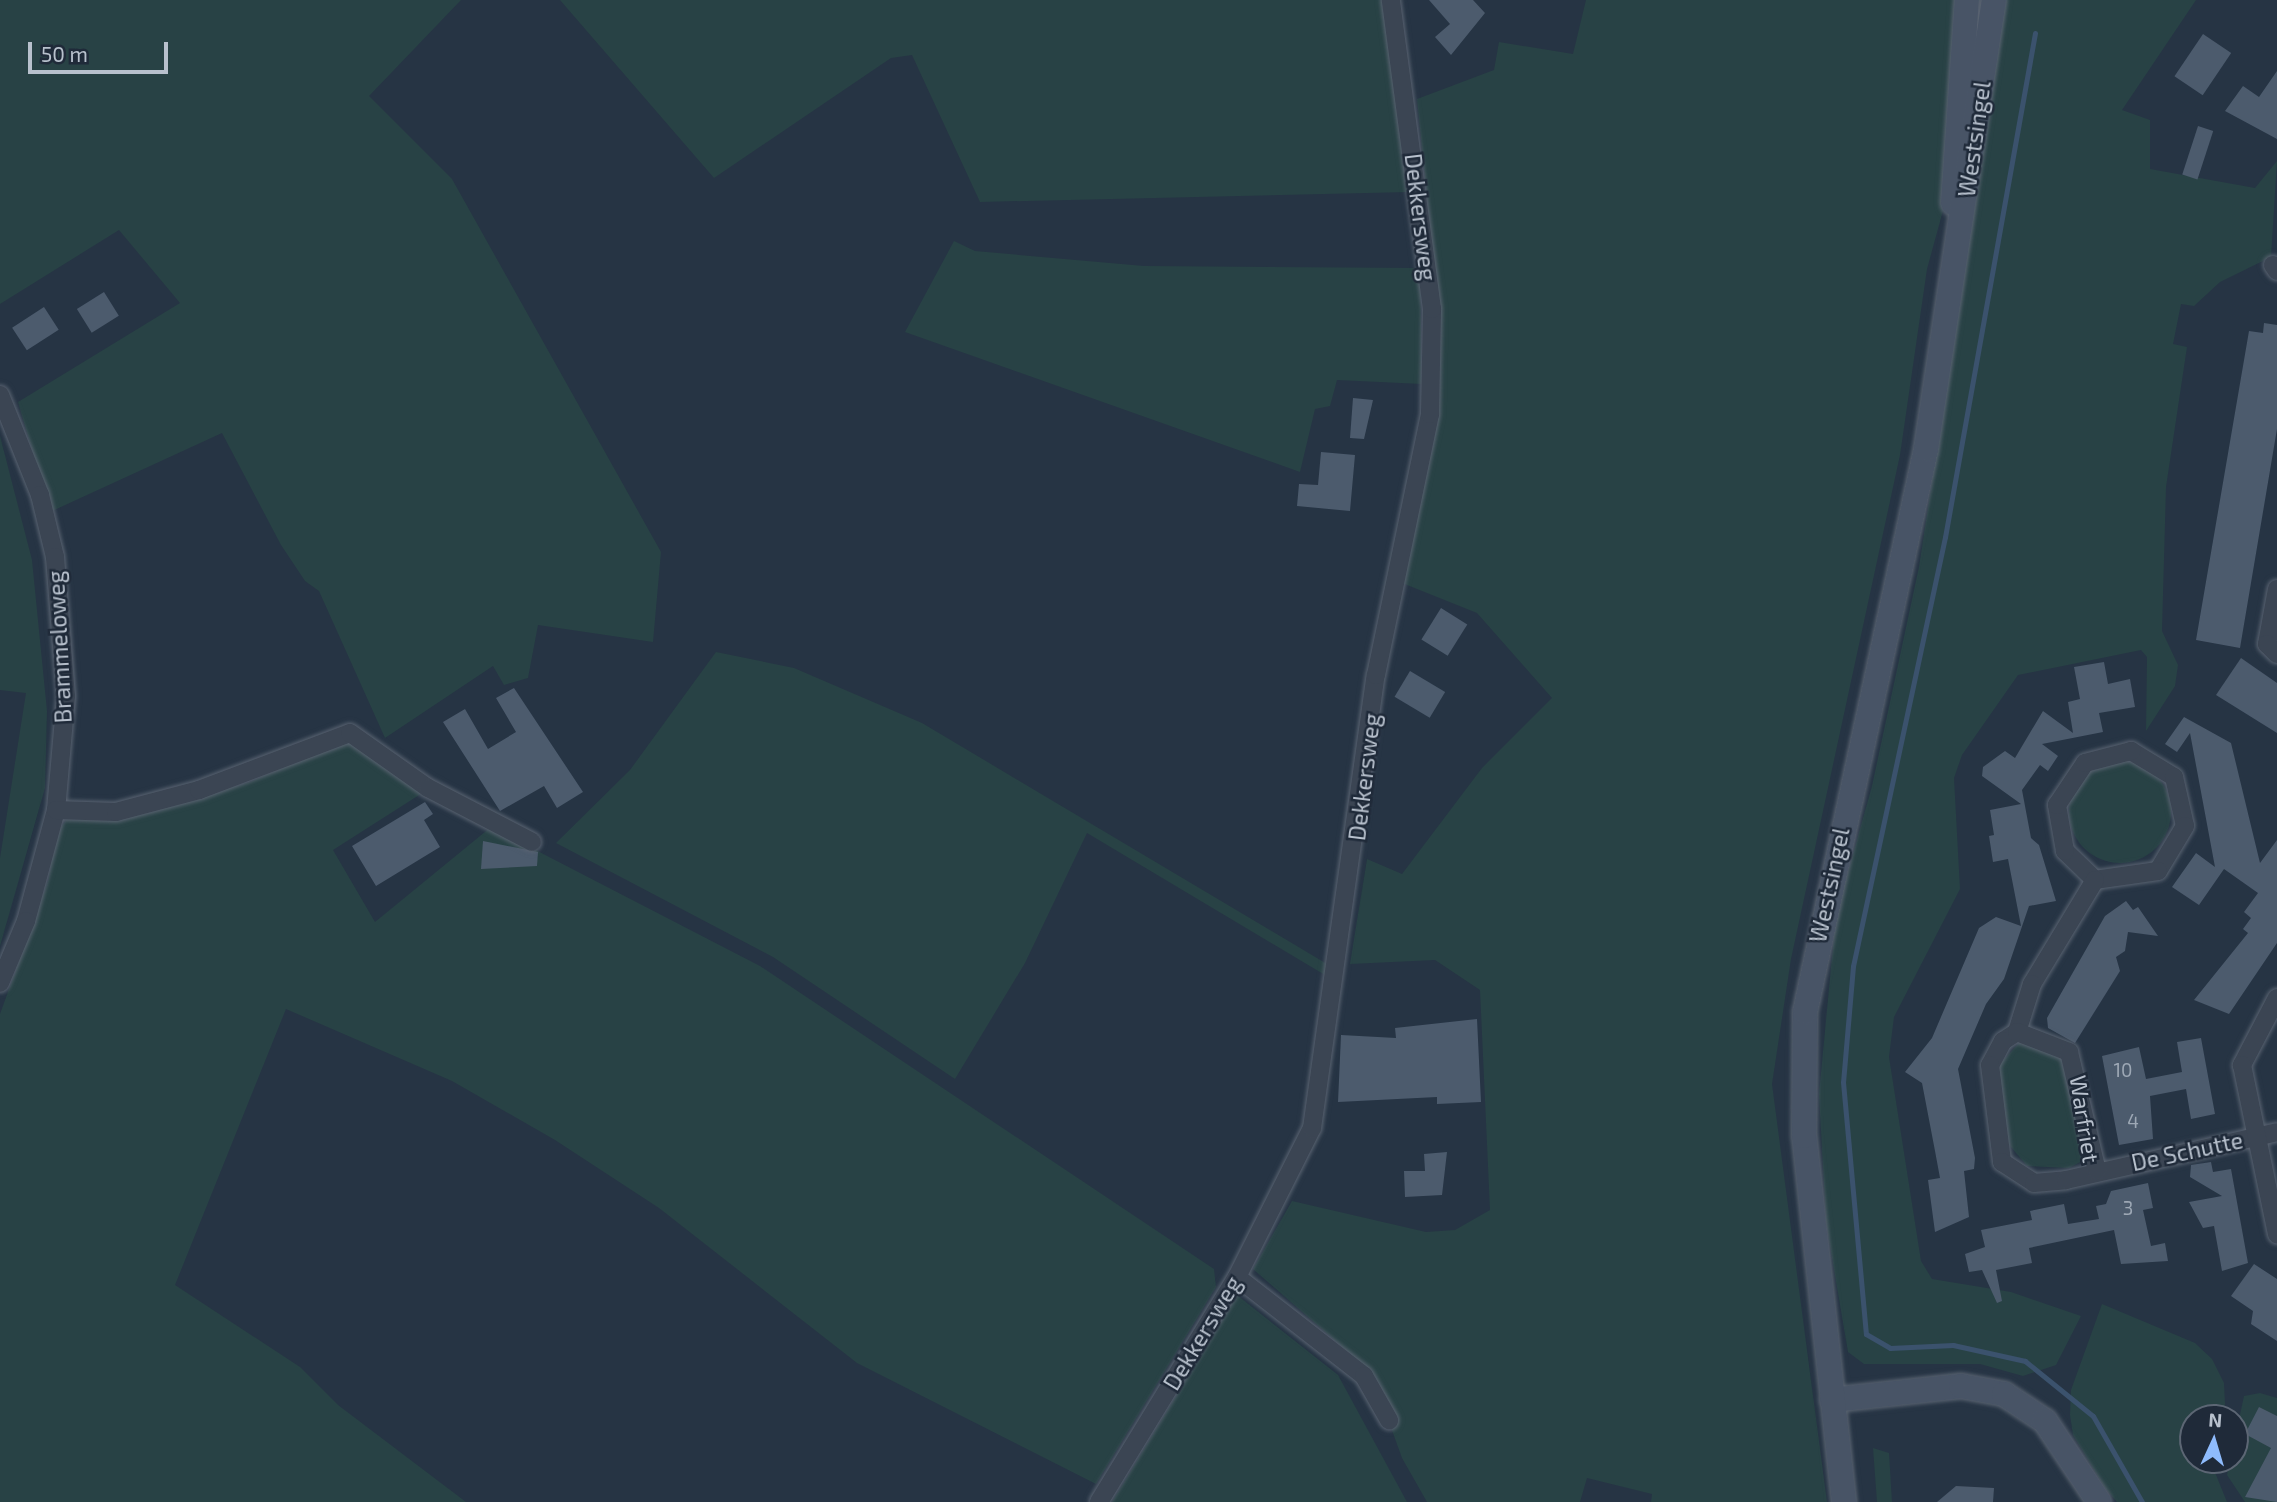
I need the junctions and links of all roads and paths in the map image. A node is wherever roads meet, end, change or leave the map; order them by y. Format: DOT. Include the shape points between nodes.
graph roads {
  1 [pos="1391,0"];
  2 [pos="1967,0"];
  3 [pos="1994,0"];
  4 [pos="1952,277"];
  5 [pos="0,395"];
  6 [pos="2277,589"];
  7 [pos="2277,654"];
  8 [pos="56,810"];
  9 [pos="532,842"];
  10 [pos="2095,880"];
  11 [pos="0,983"];
  12 [pos="2277,998"];
  13 [pos="2017,1032"];
  14 [pos="2277,1132"];
  15 [pos="2253,1137"];
  16 [pos="2097,1171"];
  17 [pos="2277,1234"];
  18 [pos="1237,1277"];
  19 [pos="1832,1400"];
  20 [pos="1389,1420"];
  21 [pos="1098,1502"];
  22 [pos="1843,1502"];
  23 [pos="2099,1502"];
  1 -- 18 [label="street, Dekkersweg" via="1432,309 1430,414 1376,675 1311,1128"];
  2 -- 4 [label="main road, Westsingel" via="1953,154"];
  3 -- 4 [label="main road, Westsingel"];
  4 -- 19 [label="main road, Westsingel" via="1926,449 1805,1012 1804,1136"];
  5 -- 8 [label="street, Brammeloweg" via="40,495 55,557 65,695"];
  6 -- 7 [label="street" via="2267,644"];
  8 -- 9 [label="street" via="116,812 199,790 350,733 428,788"];
  8 -- 11 [label="street, Brammeloweg" via="30,909"];
  10 -- 10 [label="street" via="2158,871 2185,826 2174,777 2132,751 2085,762 2056,805 2065,852"];
  10 -- 13 [label="street, Warfriet" via="2032,984"];
  12 -- 15 [label="street" via="2242,1065"];
  13 -- 16 [label="street, Warfriet" via="2069,1052"];
  13 -- 16 [label="street, Warfriet" via="2003,1041 1990,1065 2003,1162 2035,1183"];
  14 -- 15 [label="street, De Schutte"];
  15 -- 16 [label="street, De Schutte"];
  15 -- 17 [label="street"];
  18 -- 20 [label="street" via="1364,1376"];
  18 -- 21 [label="street, Dekkersweg"];
  19 -- 22 [label="main road, Westsingel"];
  19 -- 23 [label="main road" via="1961,1386 2004,1394 2046,1421"];
}
